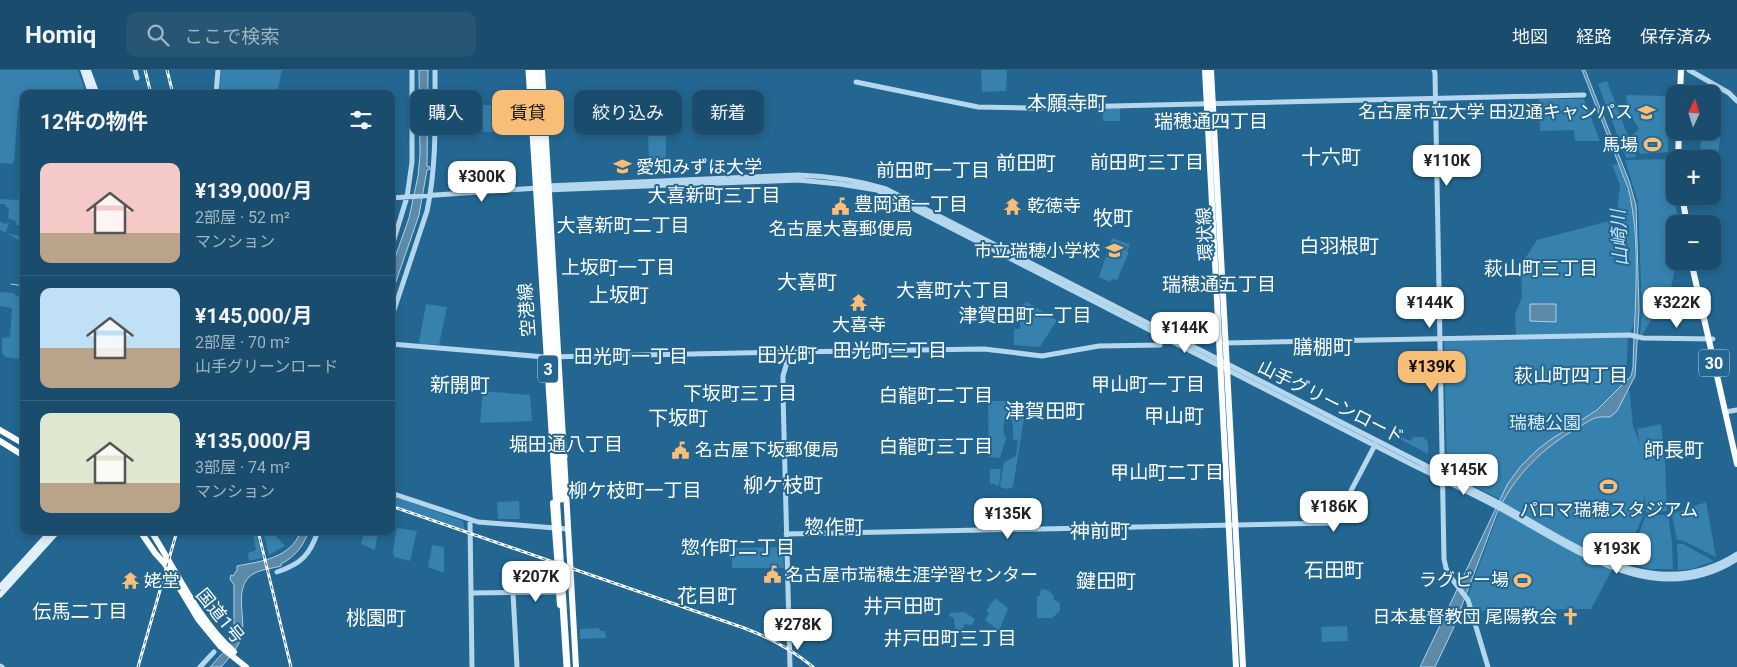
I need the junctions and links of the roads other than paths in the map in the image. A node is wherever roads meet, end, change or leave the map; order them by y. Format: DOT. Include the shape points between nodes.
graph roads {
  1 [pos="83,70"];
  2 [pos="88,70"];
  3 [pos="135,70"];
  4 [pos="218,70"];
  5 [pos="412,70"];
  6 [pos="435,70"];
  7 [pos="528,70"];
  8 [pos="535,70"];
  9 [pos="542,70"];
  10 [pos="1205,70"];
  11 [pos="1211,70"];
  12 [pos="1434,70"];
  13 [pos="1683,70"];
  14 [pos="1689,70"];
  15 [pos="137,78"];
  16 [pos="856,82"];
  17 [pos="1682,85"];
  18 [pos="90,90"];
  19 [pos="96,90"];
  20 [pos="216,90"];
  21 [pos="1584,95"];
  22 [pos="1436,99"];
  23 [pos="1737,101"];
  24 [pos="1210,104"];
  25 [pos="534,171"];
  26 [pos="535,188"];
  27 [pos="549,188"];
  28 [pos="428,196"];
  29 [pos="409,197"];
  30 [pos="395,198"];
  31 [pos="395,237"];
  32 [pos="548,249"];
  33 [pos="1693,270"];
  34 [pos="1697,270"];
  35 [pos="395,307"];
  36 [pos="1159,328"];
  37 [pos="1162,335"];
  38 [pos="1440,339"];
  39 [pos="1711,339"];
  40 [pos="1225,343"];
  41 [pos="395,344"];
  42 [pos="790,352"];
  43 [pos="545,357"];
  44 [pos="558,357"];
  45 [pos="1224,365"];
  46 [pos="1737,410"];
  47 [pos="1727,411"];
  48 [pos="0,430"];
  49 [pos="0,441"];
  50 [pos="20,442"];
  51 [pos="1375,445"];
  52 [pos="1737,447"];
  53 [pos="20,454"];
  54 [pos="564,456"];
  55 [pos="1737,464"];
  56 [pos="1443,477"];
  57 [pos="395,494"];
  58 [pos="1505,509"];
  59 [pos="470,520"];
  60 [pos="1233,525"];
  61 [pos="554,526"];
  62 [pos="568,528"];
  63 [pos="786,534"];
  64 [pos="47,535"];
  65 [pos="54,535"];
  66 [pos="143,535"];
  67 [pos="153,535"];
  68 [pos="316,535"];
  69 [pos="1737,554"];
  70 [pos="1737,559"];
  71 [pos="277,572"];
  72 [pos="0,587"];
  73 [pos="513,592"];
  74 [pos="559,592"];
  75 [pos="471,593"];
  76 [pos="0,595"];
  77 [pos="225,647"];
  78 [pos="214,652"];
  79 [pos="200,667"];
  80 [pos="246,667"];
  81 [pos="253,667"];
  82 [pos="472,667"];
  83 [pos="517,667"];
  84 [pos="566,667"];
  85 [pos="571,667"];
  86 [pos="576,667"];
  87 [pos="789,667"];
  88 [pos="1236,667"];
  89 [pos="1243,667"];
  90 [pos="1488,667"];
  1 -- 18 [label="main road"];
  2 -- 19 [label="main road"];
  3 -- 15 [label="street"];
  4 -- 20 [label="street"];
  5 -- 29 [label="street"];
  6 -- 28 [label="street" via="434,168"];
  7 -- 25 [label="main road, 空港線"];
  7 -- 84 [label="highway, 3, bridge"];
  8 -- 25 [label="highway, bridge"];
  8 -- 32 [label="highway, 3, bridge"];
  9 -- 27 [label="main road, 空港線"];
  10 -- 24 [label="main road, 環状線"];
  11 -- 24 [label="main road, 環状線"];
  12 -- 22 [label="street"];
  13 -- 17 [label="main road"];
  14 -- 23 [label="street"];
  16 -- 24 [label="street" via="978,107"];
  21 -- 22 [label="street"];
  22 -- 24 [label="street"];
  22 -- 38 [label="street"];
  24 -- 40 [label="main road, 環状線"];
  24 -- 45 [label="main road, 環状線"];
  25 -- 26 [label="main road, 空港線"];
  26 -- 27 [label="street, 山手グリーンロード"];
  26 -- 28 [label="street, 山手グリーンロード"];
  26 -- 43 [label="main road, 空港線"];
  27 -- 36 [label="street, 山手グリーンロード" via="798,175 863,182 886,189"];
  27 -- 37 [label="street, 山手グリーンロード" via="798,180 868,188 887,194"];
  27 -- 44 [label="main road, 空港線"];
  28 -- 29 [label="street, 山手グリーンロード"];
  28 -- 35 [label="street" via="426,212"];
  29 -- 30 [label="street, 山手グリーンロード"];
  29 -- 31 [label="street"];
  32 -- 54 [label="highway, bridge" via="546,277 557,449"];
  32 -- 85 [label="highway, 3, bridge"];
  33 -- 39 [label="main road, 30"];
  34 -- 39 [label="main road, 30"];
  36 -- 37 [label="street"];
  36 -- 45 [label="street, 山手グリーンロード"];
  37 -- 42 [label="street" via="1160,345 1098,346 1042,356 984,348"];
  37 -- 45 [label="street, 山手グリーンロード"];
  38 -- 39 [label="street" via="1632,335"];
  38 -- 40 [label="street"];
  38 -- 56 [label="street"];
  39 -- 47 [label="main road, 30"];
  40 -- 45 [label="main road, 環状線"];
  41 -- 43 [label="street"];
  42 -- 44 [label="street"];
  42 -- 63 [label="street" via="783,376"];
  43 -- 44 [label="street"];
  43 -- 61 [label="main road, 空港線"];
  44 -- 54 [label="main road, 空港線"];
  45 -- 51 [label="street, 山手グリーンロード"];
  45 -- 56 [label="street, 山手グリーンロード"];
  45 -- 60 [label="main road, 環状線"];
  46 -- 47 [label="street"];
  47 -- 52 [label="main road, 30"];
  47 -- 55 [label="main road, 30"];
  48 -- 50 [label="highway"];
  49 -- 53 [label="highway"];
  51 -- 56 [label="street, 山手グリーンロード"];
  51 -- 60 [label="street" via="1334,523"];
  54 -- 62 [label="main road, 空港線"];
  56 -- 58 [label="street, 山手グリーンロード"];
  56 -- 90 [label="street" via="1446,568 1467,598"];
  57 -- 59 [label="street"];
  58 -- 69 [label="street, 山手グリーンロード" via="1584,551 1647,573 1692,573"];
  58 -- 70 [label="street, 山手グリーンロード" via="1576,552 1640,576 1674,580 1692,578"];
  59 -- 61 [label="street"];
  59 -- 75 [label="street"];
  60 -- 63 [label="street"];
  60 -- 88 [label="main road, 環状線"];
  60 -- 89 [label="main road, 環状線"];
  61 -- 62 [label="street"];
  61 -- 74 [label="main road, 空港線"];
  62 -- 86 [label="main road, 空港線"];
  63 -- 87 [label="street"];
  64 -- 72 [label="main road"];
  65 -- 76 [label="main road"];
  66 -- 77 [label="highway, 国道1号" via="165,564 198,619"];
  67 -- 77 [label="highway, 国道1号"];
  68 -- 71 [label="street" via="305,557"];
  73 -- 74 [label="street"];
  73 -- 75 [label="street"];
  73 -- 83 [label="street"];
  74 -- 84 [label="main road, 空港線"];
  75 -- 82 [label="street"];
  77 -- 80 [label="highway, 国道1号"];
  77 -- 81 [label="highway, 国道1号"];
  78 -- 79 [label="street"];
}
